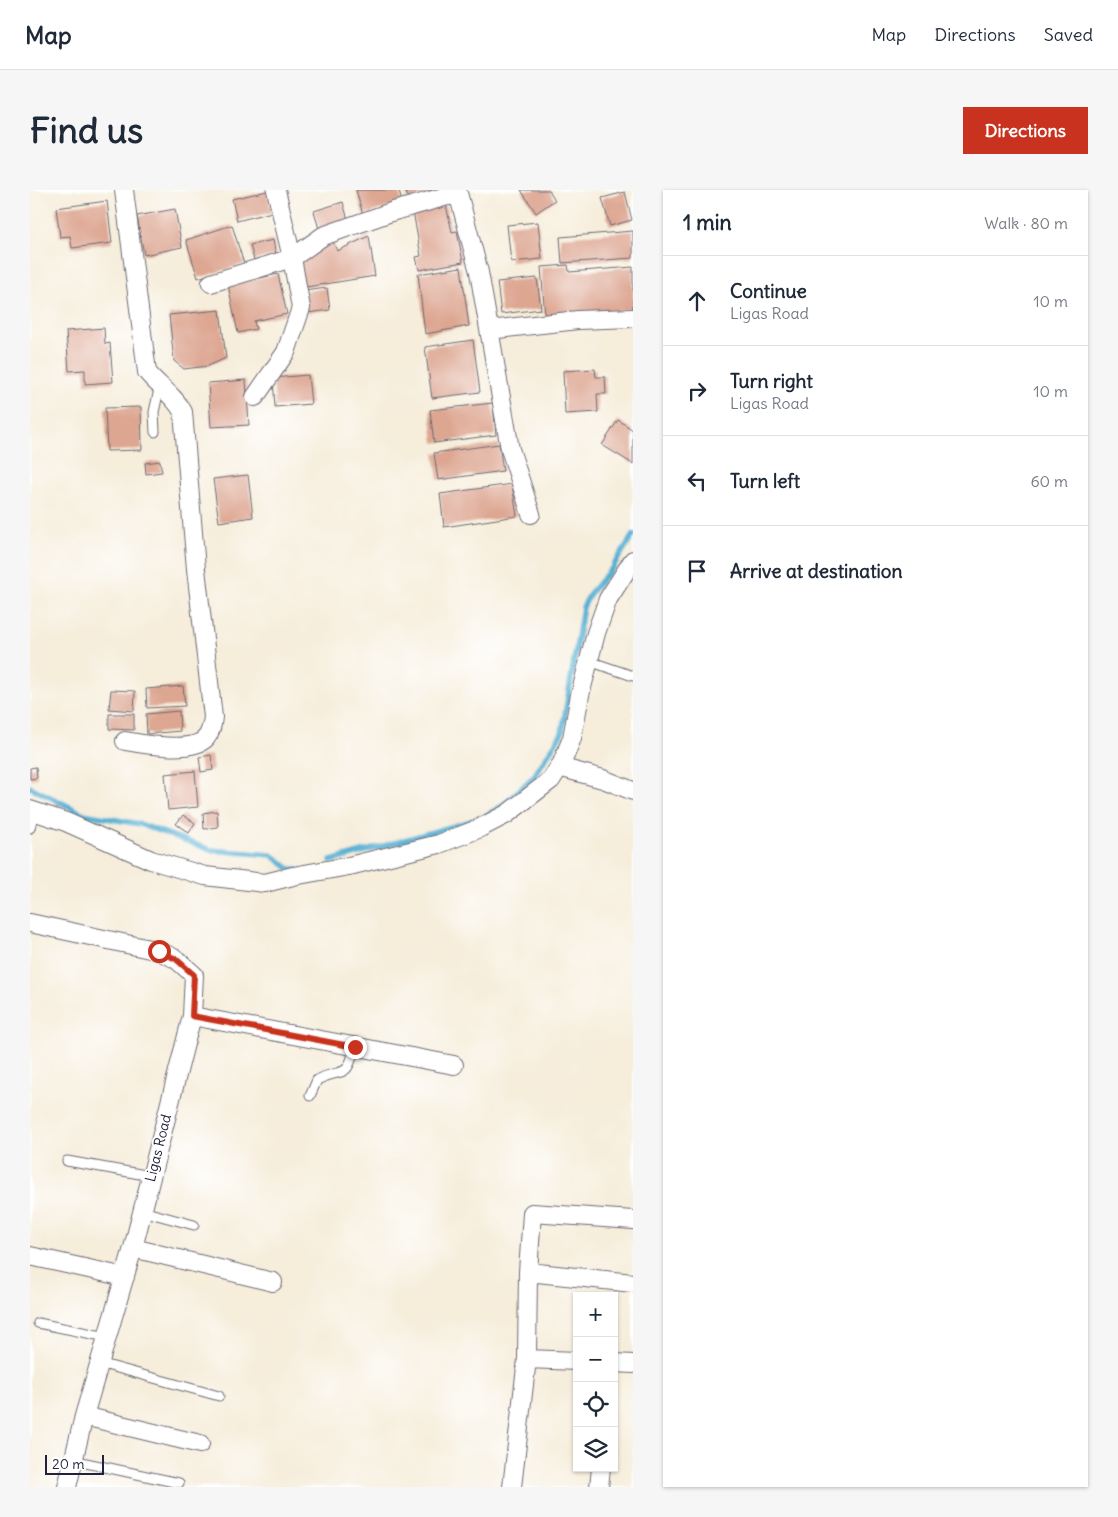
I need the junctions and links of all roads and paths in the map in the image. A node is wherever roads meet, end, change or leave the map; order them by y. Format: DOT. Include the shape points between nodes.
graph roads {
  1 [pos="124,190"];
  2 [pos="276,190"];
  3 [pos="461,192"];
  4 [pos="292,258"];
  5 [pos="211,283"];
  6 [pos="633,318"];
  7 [pos="489,330"];
  8 [pos="160,385"];
  9 [pos="255,397"];
  10 [pos="155,432"];
  11 [pos="531,514"];
  12 [pos="633,560"];
  13 [pos="589,661"];
  14 [pos="633,676"];
  15 [pos="125,741"];
  16 [pos="559,767"];
  17 [pos="633,790"];
  18 [pos="32,810"];
  19 [pos="30,828"];
  20 [pos="30,924"];
  21 [pos="192,1016"];
  22 [pos="355,1047"];
  23 [pos="454,1065"];
  24 [pos="310,1096"];
  25 [pos="67,1161"];
  26 [pos="151,1176"];
  27 [pos="142,1210"];
  28 [pos="633,1220"];
  29 [pos="194,1225"];
  30 [pos="133,1248"];
  31 [pos="30,1256"];
  32 [pos="528,1272"];
  33 [pos="125,1277"];
  34 [pos="272,1282"];
  35 [pos="633,1283"];
  36 [pos="38,1322"];
  37 [pos="107,1337"];
  38 [pos="527,1359"];
  39 [pos="573,1361"];
  40 [pos="98,1363"];
  41 [pos="618,1363"];
  42 [pos="633,1364"];
  43 [pos="219,1396"];
  44 [pos="84,1416"];
  45 [pos="200,1444"];
  46 [pos="72,1460"];
  47 [pos="601,1472"];
  48 [pos="179,1483"];
  49 [pos="67,1487"];
  50 [pos="512,1487"];
  51 [pos="599,1487"];
  1 -- 8 [label="street" via="147,372"];
  2 -- 4 [label="street"];
  3 -- 4 [label="street" via="322,236"];
  3 -- 7 [label="street"];
  4 -- 5 [label="street"];
  4 -- 9 [label="street" via="301,308 286,352"];
  6 -- 7 [label="street" via="578,320"];
  7 -- 11 [label="street" via="510,449"];
  8 -- 10 [label="lane" via="154,412"];
  8 -- 15 [label="street" via="177,401 182,412 212,728 205,740 194,744 162,748"];
  12 -- 13 [label="street" via="608,599"];
  13 -- 14 [label="lane"];
  13 -- 16 [label="street" via="572,738"];
  16 -- 17 [label="street"];
  16 -- 18 [label="street" via="550,780 507,814 478,829 439,844 265,883 205,876 151,860"];
  18 -- 19 [label="lane"];
  20 -- 21 [label="street, Ligas Road" via="159,951 176,959 194,975"];
  21 -- 22 [label="street"];
  21 -- 26 [label="street, Ligas Road"];
  22 -- 23 [label="street"];
  22 -- 24 [label="lane" via="348,1068 317,1080"];
  25 -- 26 [label="lane"];
  26 -- 27 [label="street, Ligas Road"];
  27 -- 29 [label="lane"];
  27 -- 30 [label="street, Ligas Road"];
  28 -- 32 [label="street" via="532,1213"];
  30 -- 33 [label="street, Ligas Road"];
  30 -- 34 [label="street"];
  31 -- 33 [label="street"];
  32 -- 35 [label="street"];
  32 -- 38 [label="street"];
  33 -- 37 [label="street, Ligas Road"];
  36 -- 37 [label="lane"];
  37 -- 40 [label="street, Ligas Road"];
  38 -- 39 [label="street"];
  38 -- 50 [label="street"];
  40 -- 43 [label="lane"];
  40 -- 44 [label="street, Ligas Road"];
  41 -- 42 [label="street"];
  44 -- 45 [label="street"];
  44 -- 46 [label="street, Ligas Road"];
  46 -- 48 [label="lane"];
  46 -- 49 [label="street, Ligas Road"];
  47 -- 51 [label="street"];
}
